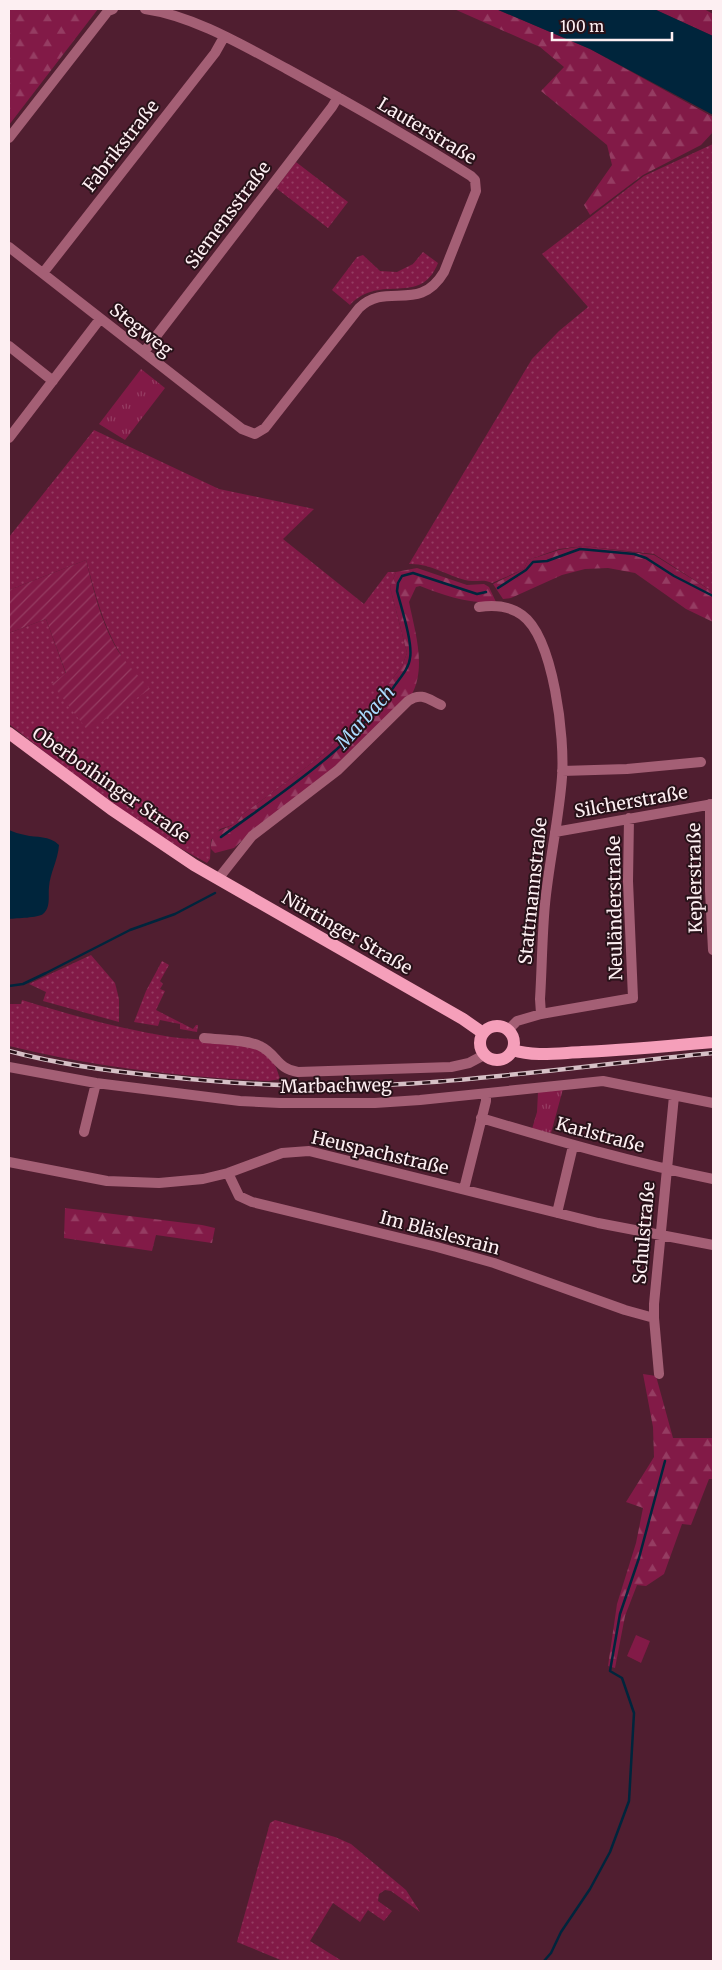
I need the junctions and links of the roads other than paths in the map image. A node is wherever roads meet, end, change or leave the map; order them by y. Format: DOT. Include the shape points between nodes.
graph roads {
  1 [pos="113,9"];
  2 [pos="145,9"];
  3 [pos="224,37"];
  4 [pos="338,97"];
  5 [pos="9,138"];
  6 [pos="9,247"];
  7 [pos="42,273"];
  8 [pos="100,318"];
  9 [pos="9,346"];
  10 [pos="144,352"];
  11 [pos="52,381"];
  12 [pos="255,434"];
  13 [pos="10,435"];
  14 [pos="478,607"];
  15 [pos="441,706"];
  16 [pos="9,733"];
  17 [pos="701,762"];
  18 [pos="562,771"];
  19 [pos="712,804"];
  20 [pos="630,818"];
  21 [pos="555,832"];
  22 [pos="194,864"];
  23 [pos="218,879"];
  24 [pos="713,950"];
  25 [pos="541,1014"];
  26 [pos="508,1030"];
  27 [pos="483,1033"];
  28 [pos="204,1038"];
  29 [pos="713,1042"];
  30 [pos="513,1050"];
  31 [pos="484,1055"];
  32 [pos="9,1067"];
  33 [pos="96,1083"];
  34 [pos="486,1094"];
  35 [pos="669,1095"];
  36 [pos="713,1104"];
  37 [pos="481,1118"];
  38 [pos="84,1132"];
  39 [pos="573,1146"];
  40 [pos="9,1162"];
  41 [pos="667,1170"];
  42 [pos="228,1173"];
  43 [pos="713,1179"];
  44 [pos="464,1189"];
  45 [pos="557,1213"];
  46 [pos="660,1235"];
  47 [pos="713,1245"];
  48 [pos="654,1318"];
  49 [pos="659,1374"];
  1 -- 5 [label="street" via="108,11"];
  2 -- 3 [label="street, Lauterstraße" via="182,18"];
  3 -- 4 [label="street, Lauterstraße"];
  3 -- 7 [label="street, Fabrikstraße" via="215,53"];
  4 -- 10 [label="street, Siemensstraße"];
  4 -- 12 [label="street, Lauterstraße" via="471,176 475,180 476,191 437,283 426,292 380,296 366,301 265,428"];
  6 -- 7 [label="street, Stegweg"];
  7 -- 8 [label="street, Stegweg"];
  8 -- 10 [label="street, Stegweg"];
  8 -- 11 [label="street"];
  9 -- 11 [label="street"];
  10 -- 12 [label="street, Stegweg" via="242,429"];
  11 -- 13 [label="street"];
  14 -- 18 [label="street, Stattmannstraße" via="502,607 522,614 541,640 553,681"];
  15 -- 23 [label="street" via="425,697 415,697 408,702 338,770 252,836"];
  16 -- 22 [label="main road, Oberboihinger Straße" via="111,810"];
  17 -- 18 [label="street" via="627,770"];
  18 -- 21 [label="street, Stattmannstraße"];
  19 -- 20 [label="street, Silcherstraße"];
  19 -- 24 [label="street, Keplerstraße" via="710,891"];
  20 -- 21 [label="street, Silcherstraße"];
  20 -- 25 [label="street, Neuländerstraße" via="628,881 633,998"];
  21 -- 25 [label="street, Stattmannstraße" via="545,904"];
  22 -- 23 [label="main road, Nürtinger Straße"];
  23 -- 27 [label="main road, Nürtinger Straße"];
  25 -- 26 [label="street" via="517,1021"];
  26 -- 27 [label="main road" via="493,1026"];
  26 -- 30 [label="main road" via="514,1039"];
  27 -- 31 [label="main road" via="480,1044"];
  28 -- 31 [label="street" via="258,1045 269,1051 285,1069 298,1072 451,1067"];
  29 -- 30 [label="main road" via="550,1054"];
  30 -- 31 [label="main road" via="500,1060 491,1060"];
  32 -- 33 [label="street, Marbachweg"];
  33 -- 34 [label="street, Marbachweg" via="280,1104 375,1103"];
  33 -- 38 [label="street"];
  34 -- 35 [label="street, Marbachweg" via="603,1081"];
  34 -- 37 [label="street"];
  35 -- 36 [label="street"];
  35 -- 41 [label="street, Schulstraße"];
  37 -- 39 [label="street, Karlstraße"];
  37 -- 44 [label="street"];
  39 -- 41 [label="street, Karlstraße"];
  39 -- 45 [label="street"];
  40 -- 42 [label="street, Heuspachstraße" via="136,1184 193,1180"];
  41 -- 43 [label="street, Karlstraße"];
  41 -- 46 [label="street, Schulstraße"];
  42 -- 44 [label="street, Heuspachstraße" via="282,1152 309,1151"];
  42 -- 48 [label="street, Im Bläslesrain" via="239,1196 252,1202 494,1263"];
  44 -- 45 [label="street, Heuspachstraße"];
  45 -- 46 [label="street, Heuspachstraße"];
  46 -- 47 [label="street, Heuspachstraße"];
  46 -- 48 [label="street, Schulstraße"];
  48 -- 49 [label="street, Schulstraße"];
}
